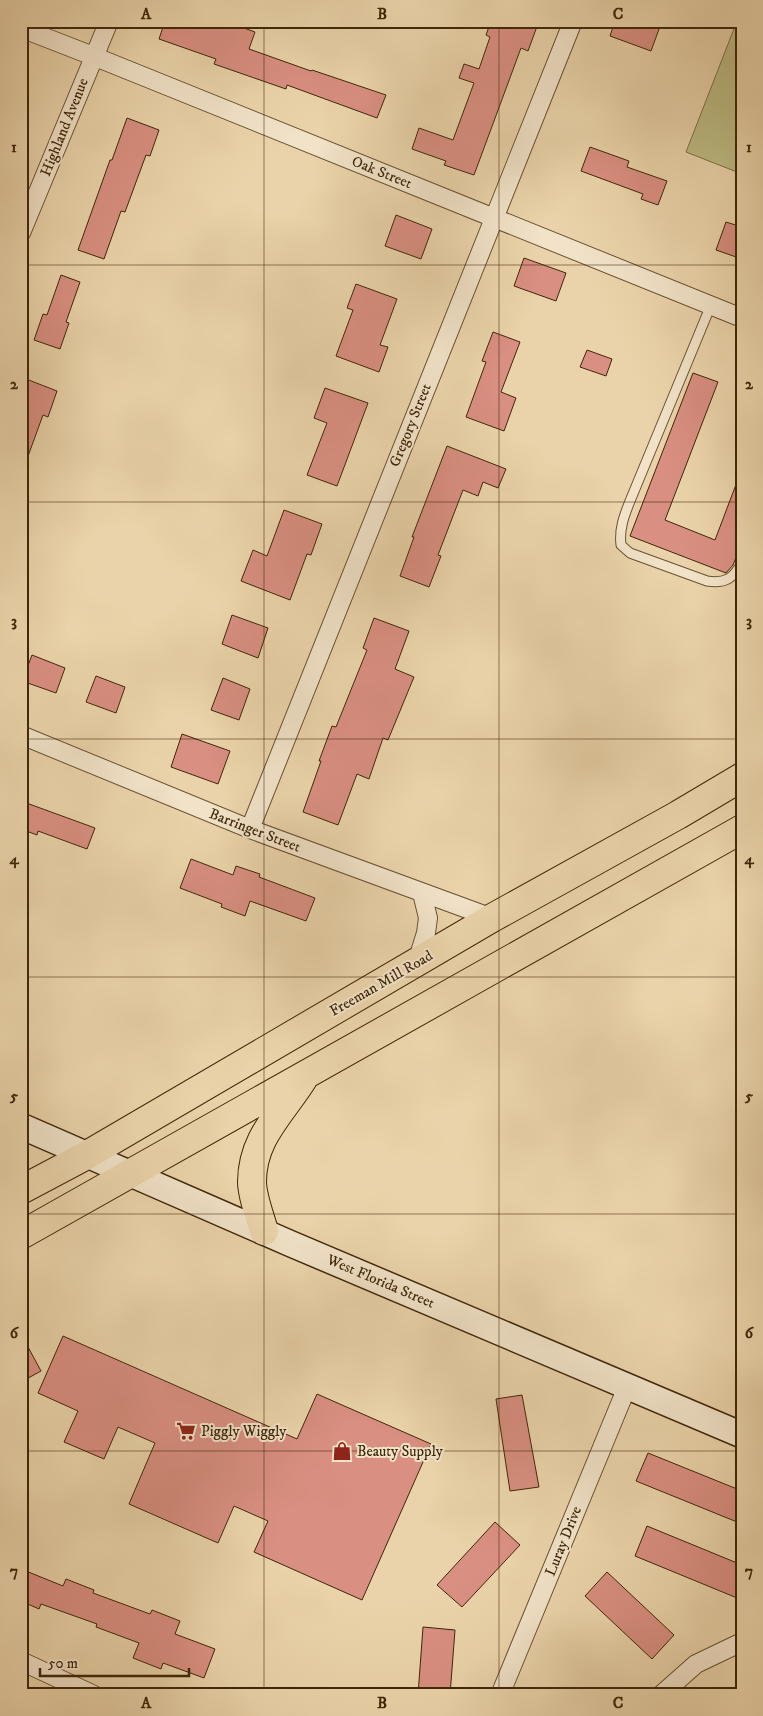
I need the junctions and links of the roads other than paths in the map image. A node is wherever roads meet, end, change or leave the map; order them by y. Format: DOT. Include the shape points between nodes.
graph roads {
  1 [pos="108,21"];
  2 [pos="573,21"];
  3 [pos="21,28"];
  4 [pos="93,56"];
  5 [pos="493,217"];
  6 [pos="21,233"];
  7 [pos="710,305"];
  8 [pos="742,318"];
  9 [pos="742,563"];
  10 [pos="21,735"];
  11 [pos="742,777"];
  12 [pos="250,829"];
  13 [pos="742,829"];
  14 [pos="422,893"];
  15 [pos="492,918"];
  16 [pos="417,962"];
  17 [pos="306,1075"];
  18 [pos="21,1126"];
  19 [pos="87,1155"];
  20 [pos="130,1173"];
  21 [pos="21,1190"];
  22 [pos="264,1231"];
  23 [pos="21,1235"];
  24 [pos="627,1387"];
  25 [pos="742,1435"];
  26 [pos="742,1642"];
  27 [pos="21,1661"];
  28 [pos="94,1695"];
  29 [pos="500,1695"];
  30 [pos="661,1695"];
  1 -- 4 [label="street, Highland Avenue"];
  2 -- 5 [label="street, Gregory Street"];
  3 -- 4 [label="street, Oak Street"];
  4 -- 5 [label="street, Oak Street"];
  4 -- 6 [label="street, Highland Avenue"];
  5 -- 7 [label="street, Oak Street"];
  5 -- 12 [label="street, Gregory Street"];
  7 -- 8 [label="street, Oak Street"];
  7 -- 9 [label="lane" via="630,501 621,526 621,545 630,553 707,582 726,580"];
  10 -- 12 [label="street, Barringer Street"];
  11 -- 15 [label="main road, Freeman Mill Road"];
  12 -- 14 [label="street, Barringer Street"];
  13 -- 17 [label="main road"];
  14 -- 15 [label="street, Barringer Street"];
  14 -- 16 [label="street" via="428,918"];
  15 -- 16 [label="main road, Freeman Mill Road"];
  16 -- 19 [label="main road, Freeman Mill Road"];
  17 -- 20 [label="main road"];
  17 -- 22 [label="main road" via="267,1129 254,1156 252,1184"];
  18 -- 19 [label="main road, West Florida Street"];
  19 -- 20 [label="main road, West Florida Street"];
  19 -- 21 [label="main road, Freeman Mill Road"];
  20 -- 22 [label="main road, West Florida Street"];
  20 -- 23 [label="main road"];
  22 -- 24 [label="main road, West Florida Street"];
  24 -- 25 [label="main road, West Florida Street"];
  24 -- 29 [label="street, Luray Drive"];
  26 -- 30 [label="street" via="696,1664"];
  27 -- 28 [label="street"];
}
